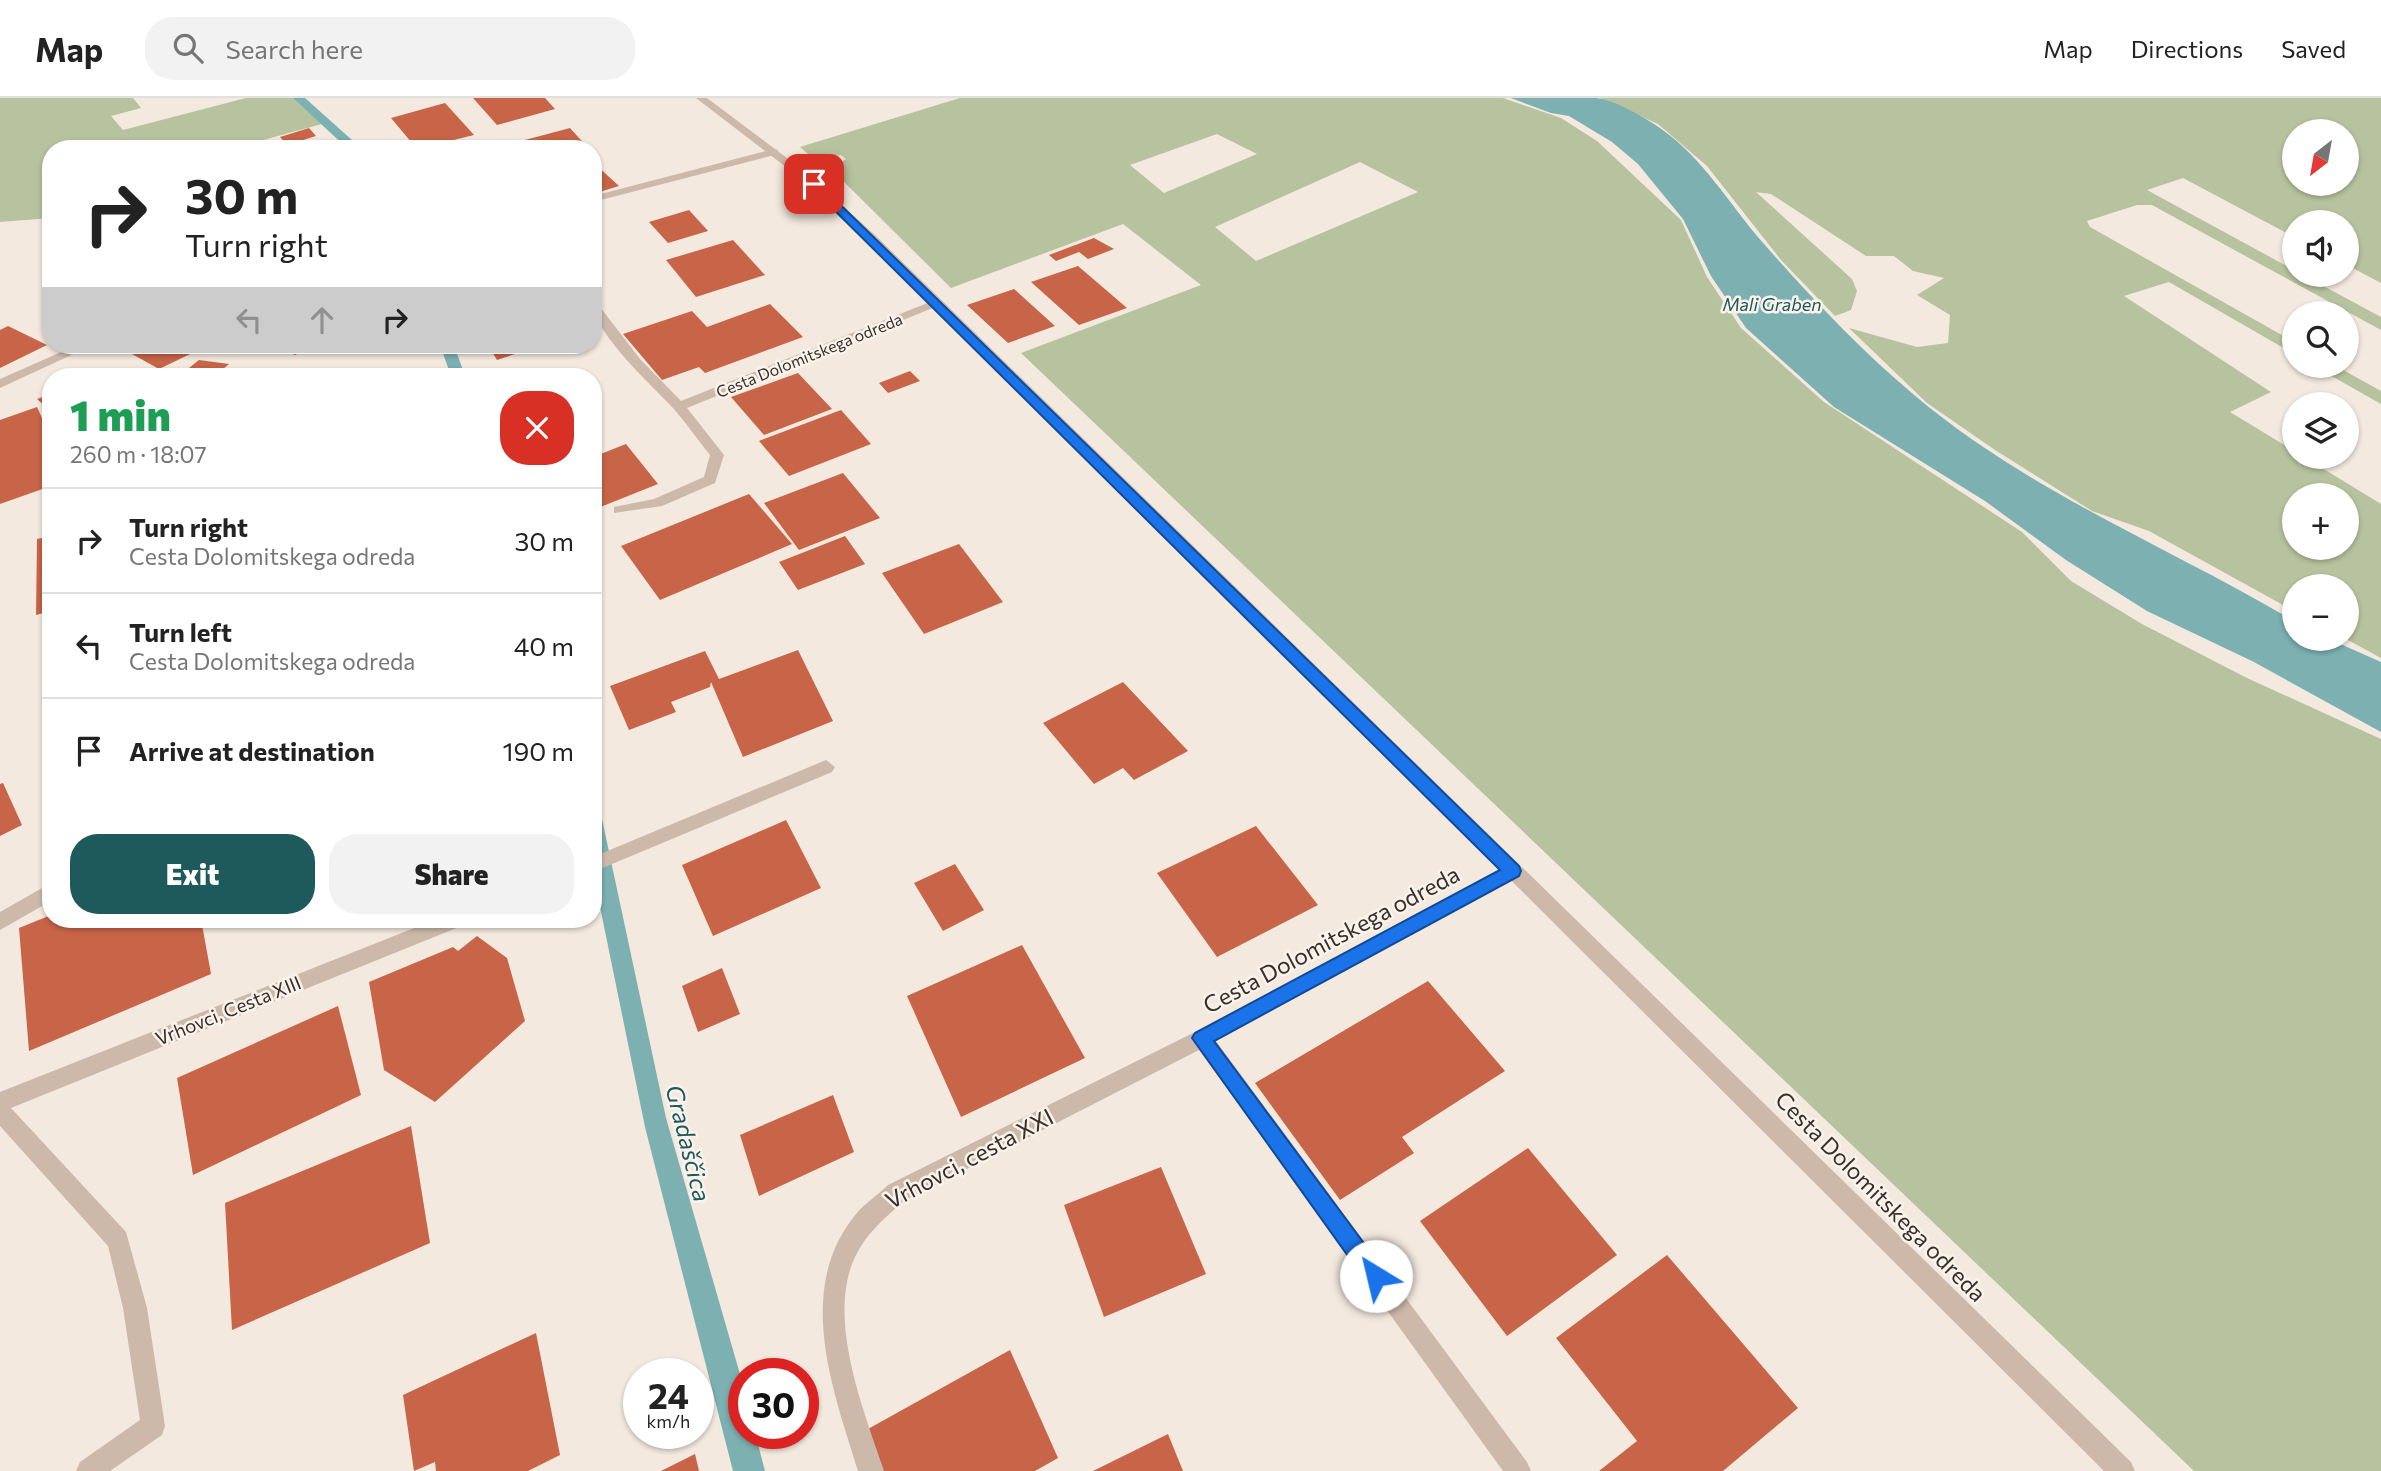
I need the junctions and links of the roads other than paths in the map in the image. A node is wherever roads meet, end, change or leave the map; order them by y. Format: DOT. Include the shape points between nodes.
graph roads {
  1 [pos="701,98"];
  2 [pos="774,152"];
  3 [pos="602,197"];
  4 [pos="939,303"];
  5 [pos="602,318"];
  6 [pos="67,354"];
  7 [pos="0,384"];
  8 [pos="679,407"];
  9 [pos="620,510"];
  10 [pos="826,767"];
  11 [pos="602,862"];
  12 [pos="1513,871"];
  13 [pos="42,896"];
  14 [pos="0,922"];
  15 [pos="435,928"];
  16 [pos="1202,1038"];
  17 [pos="0,1102"];
  18 [pos="0,1111"];
  19 [pos="89,1471"];
  20 [pos="871,1471"];
  21 [pos="1518,1471"];
  22 [pos="2122,1471"];
  1 -- 2 [label="street, Cesta Dolomitskega odreda"];
  2 -- 3 [label="street"];
  2 -- 4 [label="street, Cesta Dolomitskega odreda" via="828,196"];
  4 -- 8 [label="street, Cesta Dolomitskega odreda"];
  4 -- 12 [label="street, Cesta Dolomitskega odreda"];
  5 -- 8 [label="street" via="635,362"];
  6 -- 7 [label="street"];
  8 -- 9 [label="street" via="717,455 710,480 657,503"];
  10 -- 11 [label="street"];
  12 -- 16 [label="street, Cesta Dolomitskega odreda"];
  12 -- 22 [label="street, Cesta Dolomitskega odreda"];
  13 -- 14 [label="street"];
  15 -- 17 [label="street, Vrhovci, Cesta XIII"];
  16 -- 20 [label="street, Vrhovci, cesta XXI" via="896,1193 860,1225 841,1260 832,1316 837,1362"];
  16 -- 21 [label="street, Cesta Dolomitskega odreda"];
  18 -- 19 [label="street" via="118,1240 153,1426"];
}
